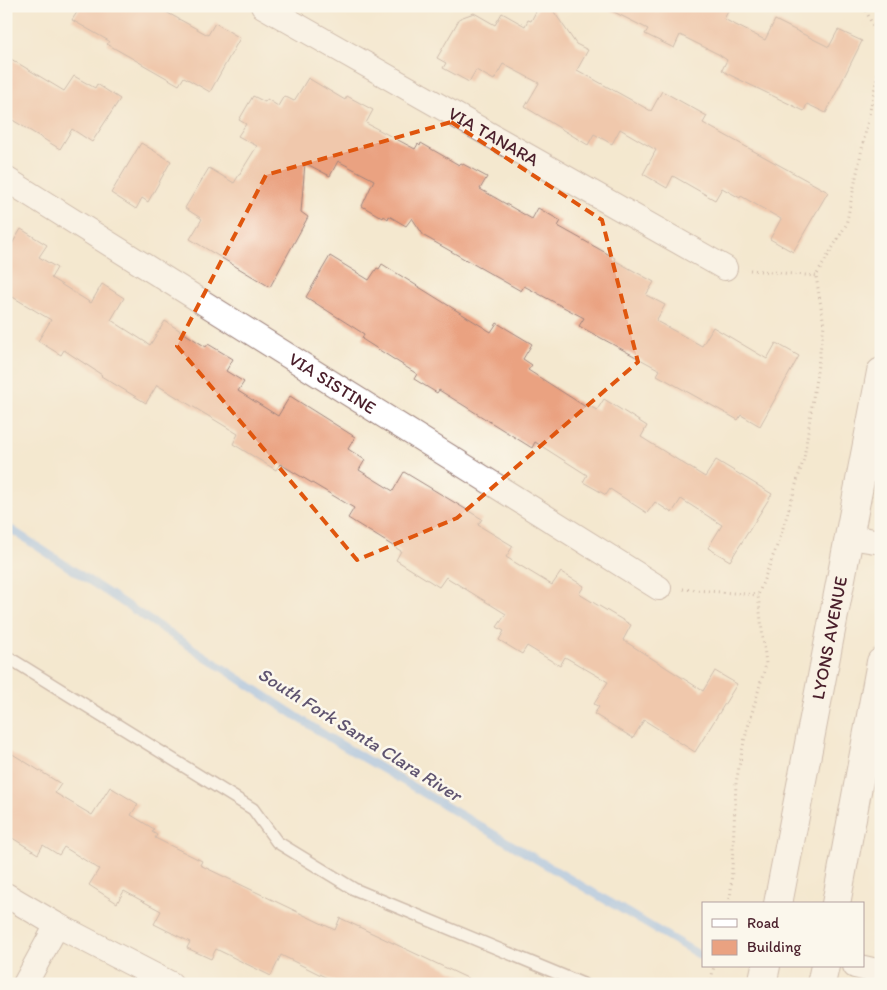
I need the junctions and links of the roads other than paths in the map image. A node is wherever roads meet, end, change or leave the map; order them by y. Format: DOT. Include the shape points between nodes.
graph roads {
  1 [pos="263,6"];
  2 [pos="6,179"];
  3 [pos="725,268"];
  4 [pos="881,372"];
  5 [pos="850,537"];
  6 [pos="881,542"];
  7 [pos="660,588"];
  8 [pos="6,656"];
  9 [pos="880,670"];
  10 [pos="871,770"];
  11 [pos="6,895"];
  12 [pos="778,902"];
  13 [pos="837,902"];
  14 [pos="57,926"];
  15 [pos="766,968"];
  16 [pos="825,968"];
  17 [pos="864,968"];
  18 [pos="881,972"];
  19 [pos="25,984"];
  20 [pos="171,984"];
  21 [pos="583,984"];
  22 [pos="762,984"];
  23 [pos="821,984"];
  1 -- 3 [label="street, VIA TANARA"];
  2 -- 7 [label="street, VIA SISTINE"];
  4 -- 5 [label="main road, LYONS AVENUE"];
  5 -- 6 [label="street"];
  5 -- 12 [label="main road, LYONS AVENUE"];
  8 -- 21 [label="lane" via="253,809 277,842 354,889"];
  9 -- 10 [label="main road"];
  10 -- 13 [label="main road"];
  11 -- 14 [label="street"];
  14 -- 19 [label="street"];
  14 -- 20 [label="street"];
  15 -- 22 [label="main road"];
  16 -- 23 [label="main road"];
  17 -- 18 [label="street"];
}
